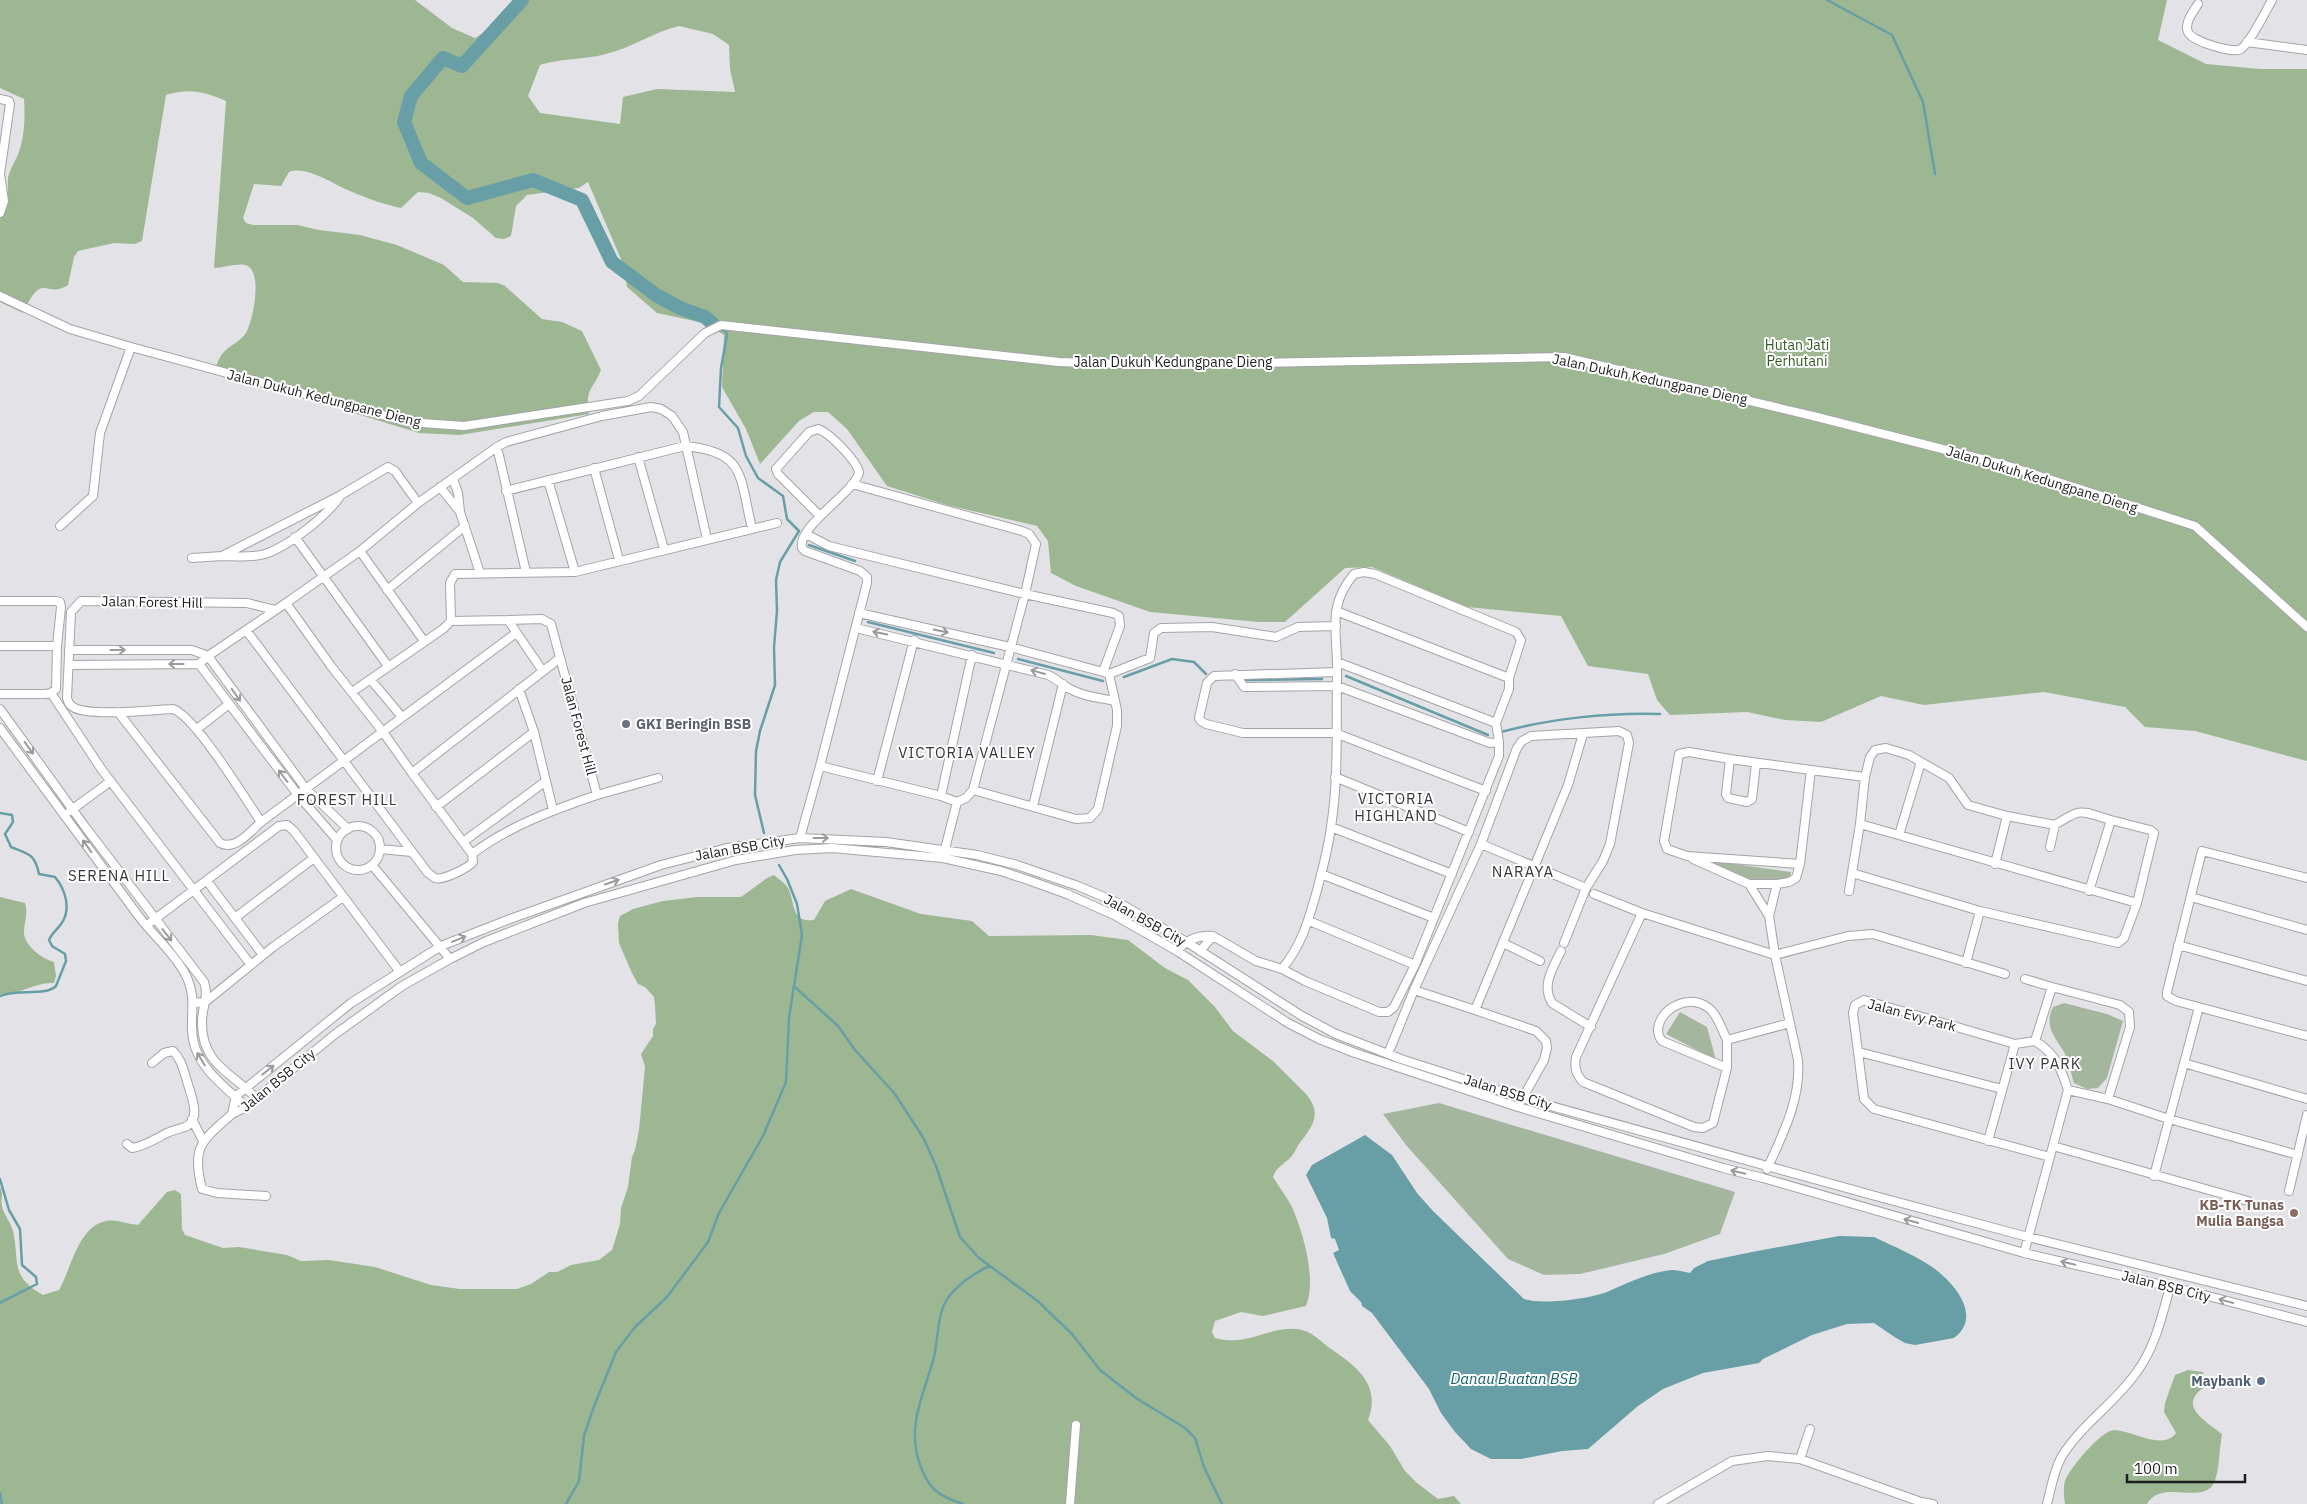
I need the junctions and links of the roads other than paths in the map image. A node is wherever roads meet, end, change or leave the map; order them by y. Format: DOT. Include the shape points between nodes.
graph roads {
  1 [pos="2272,0"];
  2 [pos="2198,4"];
  3 [pos="2247,42"];
  4 [pos="2307,50"];
  5 [pos="0,99"];
  6 [pos="2,141"];
  7 [pos="1,179"];
  8 [pos="0,213"];
  9 [pos="0,296"];
  10 [pos="130,347"];
  11 [pos="685,446"];
  12 [pos="497,447"];
  13 [pos="638,457"];
  14 [pos="594,468"];
  15 [pos="452,479"];
  16 [pos="548,480"];
  17 [pos="852,484"];
  18 [pos="440,487"];
  19 [pos="506,491"];
  20 [pos="341,495"];
  21 [pos="418,503"];
  22 [pos="460,512"];
  23 [pos="820,516"];
  24 [pos="777,523"];
  25 [pos="60,526"];
  26 [pos="465,526"];
  27 [pos="752,528"];
  28 [pos="806,534"];
  29 [pos="295,537"];
  30 [pos="707,538"];
  31 [pos="664,549"];
  32 [pos="360,551"];
  33 [pos="222,556"];
  34 [pos="192,558"];
  35 [pos="620,560"];
  36 [pos="526,572"];
  37 [pos="575,572"];
  38 [pos="480,573"];
  39 [pos="323,578"];
  40 [pos="387,590"];
  41 [pos="1025,594"];
  42 [pos="0,601"];
  43 [pos="286,604"];
  44 [pos="276,610"];
  45 [pos="1336,611"];
  46 [pos="859,613"];
  47 [pos="508,620"];
  48 [pos="451,621"];
  49 [pos="1336,626"];
  50 [pos="2307,627"];
  51 [pos="856,628"];
  52 [pos="246,630"];
  53 [pos="516,633"];
  54 [pos="914,640"];
  55 [pos="424,641"];
  56 [pos="0,646"];
  57 [pos="57,646"];
  58 [pos="1010,646"];
  59 [pos="69,650"];
  60 [pos="972,655"];
  61 [pos="208,656"];
  62 [pos="560,658"];
  63 [pos="1337,662"];
  64 [pos="199,664"];
  65 [pos="1005,664"];
  66 [pos="69,665"];
  67 [pos="388,666"];
  68 [pos="542,670"];
  69 [pos="1337,672"];
  70 [pos="1106,673"];
  71 [pos="1235,674"];
  72 [pos="1509,678"];
  73 [pos="371,680"];
  74 [pos="1064,684"];
  75 [pos="1337,686"];
  76 [pos="519,689"];
  77 [pos="352,692"];
  78 [pos="51,693"];
  79 [pos="0,694"];
  80 [pos="1115,701"];
  81 [pos="229,704"];
  82 [pos="0,709"];
  83 [pos="118,712"];
  84 [pos="402,717"];
  85 [pos="1496,723"];
  86 [pos="0,728"];
  87 [pos="197,729"];
  88 [pos="261,730"];
  89 [pos="383,732"];
  90 [pos="534,732"];
  91 [pos="1335,733"];
  92 [pos="1583,734"];
  93 [pos="253,736"];
  94 [pos="1499,742"];
  95 [pos="1730,759"];
  96 [pos="343,760"];
  97 [pos="1921,762"];
  98 [pos="1756,763"];
  99 [pos="820,766"];
  100 [pos="1811,770"];
  101 [pos="412,774"];
  102 [pos="1335,777"];
  103 [pos="1865,777"];
  104 [pos="658,778"];
  105 [pos="111,781"];
  106 [pos="546,781"];
  107 [pos="877,781"];
  108 [pos="306,789"];
  109 [pos="973,790"];
  110 [pos="1486,791"];
  111 [pos="298,795"];
  112 [pos="596,795"];
  113 [pos="942,796"];
  114 [pos="957,802"];
  115 [pos="1033,806"];
  116 [pos="436,807"];
  117 [pos="73,809"];
  118 [pos="553,810"];
  119 [pos="65,816"];
  120 [pos="2006,816"];
  121 [pos="2111,820"];
  122 [pos="262,822"];
  123 [pos="1860,824"];
  124 [pos="2055,825"];
  125 [pos="1331,826"];
  126 [pos="348,829"];
  127 [pos="1469,832"];
  128 [pos="1899,836"];
  129 [pos="800,838"];
  130 [pos="337,840"];
  131 [pos="463,842"];
  132 [pos="1481,844"];
  133 [pos="2050,847"];
  134 [pos="380,849"];
  135 [pos="944,849"];
  136 [pos="412,852"];
  137 [pos="472,854"];
  138 [pos="1687,856"];
  139 [pos="314,858"];
  140 [pos="943,858"];
  141 [pos="1800,864"];
  142 [pos="1995,864"];
  143 [pos="372,865"];
  144 [pos="1535,866"];
  145 [pos="1852,873"];
  146 [pos="1321,874"];
  147 [pos="1452,874"];
  148 [pos="2307,878"];
  149 [pos="206,881"];
  150 [pos="1749,884"];
  151 [pos="1777,884"];
  152 [pos="1586,888"];
  153 [pos="194,889"];
  154 [pos="1850,891"];
  155 [pos="2089,891"];
  156 [pos="1594,894"];
  157 [pos="342,897"];
  158 [pos="2191,897"];
  159 [pos="2137,903"];
  160 [pos="1980,911"];
  161 [pos="1642,913"];
  162 [pos="1769,916"];
  163 [pos="236,917"];
  164 [pos="1434,918"];
  165 [pos="155,919"];
  166 [pos="1309,921"];
  167 [pos="146,927"];
  168 [pos="2307,930"];
  169 [pos="1213,936"];
  170 [pos="1185,941"];
  171 [pos="1503,943"];
  172 [pos="2178,945"];
  173 [pos="441,946"];
  174 [pos="1177,951"];
  175 [pos="1200,951"];
  176 [pos="263,955"];
  177 [pos="1775,955"];
  178 [pos="450,959"];
  179 [pos="1540,961"];
  180 [pos="1966,962"];
  181 [pos="251,965"];
  182 [pos="1415,965"];
  183 [pos="1282,969"];
  184 [pos="400,972"];
  185 [pos="2005,974"];
  186 [pos="2025,979"];
  187 [pos="2307,981"];
  188 [pos="2052,987"];
  189 [pos="1414,990"];
  190 [pos="194,1002"];
  191 [pos="204,1003"];
  192 [pos="2199,1007"];
  193 [pos="1475,1010"];
  194 [pos="1790,1023"];
  195 [pos="1591,1026"];
  196 [pos="2307,1036"];
  197 [pos="1726,1040"];
  198 [pos="2035,1041"];
  199 [pos="2015,1044"];
  200 [pos="1858,1052"];
  201 [pos="1388,1054"];
  202 [pos="152,1063"];
  203 [pos="2184,1063"];
  204 [pos="219,1066"];
  205 [pos="1727,1068"];
  206 [pos="210,1074"];
  207 [pos="246,1088"];
  208 [pos="2002,1089"];
  209 [pos="2068,1090"];
  210 [pos="236,1096"];
  211 [pos="256,1098"];
  212 [pos="1522,1098"];
  213 [pos="2108,1099"];
  214 [pos="2307,1099"];
  215 [pos="246,1107"];
  216 [pos="1518,1107"];
  217 [pos="232,1114"];
  218 [pos="2307,1115"];
  219 [pos="192,1119"];
  220 [pos="2169,1119"];
  221 [pos="1988,1140"];
  222 [pos="202,1141"];
  223 [pos="127,1144"];
  224 [pos="2053,1146"];
  225 [pos="2298,1155"];
  226 [pos="2050,1157"];
  227 [pos="1768,1166"];
  228 [pos="2154,1176"];
  229 [pos="1763,1178"];
  230 [pos="2289,1191"];
  231 [pos="266,1196"];
  232 [pos="2248,1201"];
  233 [pos="2028,1237"];
  234 [pos="2024,1253"];
  235 [pos="2170,1287"];
  236 [pos="2254,1293"];
  237 [pos="2307,1306"];
  238 [pos="2251,1308"];
  239 [pos="2307,1322"];
  240 [pos="1076,1424"];
  241 [pos="1810,1429"];
  242 [pos="1800,1459"];
  243 [pos="1070,1504"];
  244 [pos="1658,1504"];
  245 [pos="1933,1504"];
  246 [pos="2047,1504"];
  1 -- 3 [label="street"];
  2 -- 3 [label="street" via="2188,21 2188,32 2192,37 2224,49 2240,49"];
  3 -- 4 [label="street"];
  5 -- 6 [label="street" via="10,104"];
  6 -- 7 [label="street"];
  7 -- 8 [label="street" via="4,201"];
  9 -- 10 [label="street, Jalan Dukuh Kedungpane Dieng" via="70,328"];
  10 -- 25 [label="street" via="100,433 93,496"];
  10 -- 50 [label="street, Jalan Dukuh Kedungpane Dieng" via="408,422 453,426 634,399 705,333 717,326 1060,362 1148,365 1564,357 2005,465 2195,526"];
  11 -- 12 [label="street" via="680,425 661,409 651,407 602,416"];
  11 -- 13 [label="street"];
  11 -- 27 [label="street" via="708,448 732,461"];
  11 -- 30 [label="street"];
  12 -- 15 [label="street"];
  12 -- 19 [label="street"];
  13 -- 14 [label="street"];
  13 -- 31 [label="street"];
  14 -- 16 [label="street"];
  14 -- 35 [label="street"];
  15 -- 18 [label="street"];
  15 -- 22 [label="street" via="458,493"];
  16 -- 19 [label="street"];
  16 -- 37 [label="street"];
  17 -- 23 [label="street"];
  17 -- 23 [label="street" via="859,473 856,463 823,431 814,429 776,469"];
  17 -- 41 [label="street" via="1029,534 1034,538 1036,549"];
  18 -- 21 [label="street"];
  18 -- 22 [label="street"];
  19 -- 36 [label="street"];
  20 -- 21 [label="street" via="388,467"];
  20 -- 29 [label="street" via="332,507"];
  20 -- 33 [label="street"];
  21 -- 32 [label="street"];
  22 -- 26 [label="street"];
  23 -- 28 [label="street"];
  24 -- 27 [label="street"];
  26 -- 38 [label="street"];
  26 -- 40 [label="street"];
  27 -- 30 [label="street"];
  28 -- 41 [label="street" via="829,546"];
  28 -- 46 [label="street" via="801,544 805,551 860,571 867,577"];
  29 -- 33 [label="street" via="264,554"];
  29 -- 39 [label="street"];
  30 -- 31 [label="street"];
  31 -- 35 [label="street"];
  32 -- 39 [label="street"];
  32 -- 40 [label="street"];
  33 -- 34 [label="street"];
  35 -- 37 [label="street"];
  36 -- 37 [label="street"];
  36 -- 38 [label="street"];
  38 -- 48 [label="street" via="460,573 452,577"];
  39 -- 43 [label="street"];
  39 -- 67 [label="street"];
  40 -- 55 [label="street"];
  41 -- 58 [label="street"];
  41 -- 70 [label="street" via="1118,616 1120,626"];
  42 -- 57 [label="street" via="60,602"];
  43 -- 44 [label="street"];
  43 -- 77 [label="street"];
  44 -- 52 [label="street"];
  44 -- 59 [label="street, Jalan Forest Hill" via="247,603 81,601 71,612"];
  45 -- 49 [label="street"];
  45 -- 72 [label="street"];
  45 -- 72 [label="street" via="1339,595 1354,574 1375,574 1520,636 1521,644"];
  46 -- 51 [label="street"];
  46 -- 58 [label="street, one-way"];
  47 -- 48 [label="street, Jalan Forest Hill"];
  47 -- 53 [label="street, Jalan Forest Hill"];
  47 -- 62 [label="street, Jalan Forest Hill" via="547,620 553,629"];
  48 -- 55 [label="street"];
  49 -- 63 [label="street"];
  49 -- 70 [label="street" via="1298,627 1276,637 1212,627 1161,628 1154,633 1150,658"];
  54 -- 51 [label="street, one-way"];
  51 -- 99 [label="street"];
  52 -- 61 [label="street"];
  52 -- 96 [label="street, Jalan Forest Hill"];
  53 -- 68 [label="street, Jalan Forest Hill"];
  53 -- 84 [label="street"];
  54 -- 60 [label="street"];
  54 -- 107 [label="street"];
  55 -- 67 [label="street"];
  56 -- 57 [label="street"];
  57 -- 78 [label="street" via="57,683"];
  58 -- 65 [label="street"];
  58 -- 70 [label="street"];
  59 -- 61 [label="street, one-way" via="192,650"];
  59 -- 66 [label="street, Jalan Forest Hill"];
  60 -- 65 [label="street"];
  60 -- 113 [label="street"];
  61 -- 64 [label="street"];
  61 -- 88 [label="street, one-way"];
  62 -- 68 [label="street, Jalan Forest Hill"];
  62 -- 112 [label="street, Jalan Forest Hill"];
  63 -- 69 [label="street"];
  63 -- 85 [label="street"];
  64 -- 66 [label="street, one-way"];
  64 -- 81 [label="street"];
  74 -- 65 [label="street, one-way" via="1048,675"];
  65 -- 109 [label="street"];
  66 -- 83 [label="street, Jalan Forest Hill" via="69,704 83,711"];
  67 -- 73 [label="street"];
  68 -- 76 [label="street, Jalan Forest Hill"];
  69 -- 71 [label="street"];
  69 -- 75 [label="street"];
  70 -- 80 [label="street"];
  71 -- 75 [label="street" via="1240,684 1250,688"];
  71 -- 91 [label="street" via="1210,679 1199,718 1201,721 1243,733"];
  72 -- 85 [label="street" via="1509,689"];
  73 -- 77 [label="street"];
  73 -- 84 [label="street"];
  74 -- 80 [label="street" via="1090,696"];
  74 -- 115 [label="street"];
  75 -- 91 [label="street"];
  75 -- 94 [label="street" via="1490,743"];
  76 -- 90 [label="street"];
  76 -- 101 [label="street, Jalan Forest Hill"];
  77 -- 89 [label="street"];
  78 -- 79 [label="street"];
  78 -- 105 [label="street"];
  80 -- 115 [label="street" via="1117,726 1098,809 1084,820"];
  81 -- 87 [label="street"];
  81 -- 93 [label="street"];
  82 -- 117 [label="street, one-way"];
  83 -- 87 [label="street, Jalan Forest Hill" via="173,708"];
  83 -- 122 [label="street" via="220,843 236,844"];
  84 -- 89 [label="street"];
  85 -- 94 [label="street"];
  86 -- 119 [label="street"];
  87 -- 122 [label="street, Jalan Forest Hill"];
  88 -- 93 [label="street"];
  88 -- 108 [label="street"];
  89 -- 96 [label="street"];
  89 -- 101 [label="street"];
  90 -- 106 [label="street"];
  90 -- 116 [label="street"];
  91 -- 102 [label="street"];
  91 -- 110 [label="street"];
  92 -- 132 [label="street" via="1531,736 1522,741"];
  92 -- 144 [label="street" via="1568,785"];
  92 -- 152 [label="street" via="1619,730 1627,735 1628,743 1610,844"];
  111 -- 93 [label="street, one-way"];
  94 -- 110 [label="street" via="1499,756"];
  95 -- 98 [label="street"];
  95 -- 98 [label="street" via="1727,796 1747,802 1754,798"];
  95 -- 138 [label="street" via="1689,752 1677,756 1664,841 1667,849"];
  96 -- 108 [label="street"];
  96 -- 136 [label="street, Jalan Forest Hill"];
  97 -- 103 [label="street" via="1900,751 1880,748 1870,756"];
  97 -- 120 [label="street" via="1949,778 1968,804"];
  97 -- 128 [label="street"];
  98 -- 100 [label="street"];
  99 -- 107 [label="street"];
  99 -- 129 [label="street"];
  100 -- 103 [label="street"];
  100 -- 141 [label="street"];
  101 -- 116 [label="street"];
  102 -- 125 [label="street"];
  102 -- 127 [label="street"];
  103 -- 123 [label="street"];
  104 -- 112 [label="street, Jalan Forest Hill"];
  105 -- 117 [label="street"];
  105 -- 153 [label="street"];
  106 -- 118 [label="street"];
  106 -- 131 [label="street"];
  107 -- 113 [label="street"];
  108 -- 111 [label="street"];
  108 -- 126 [label="street"];
  109 -- 114 [label="street"];
  109 -- 115 [label="street"];
  110 -- 127 [label="street"];
  111 -- 122 [label="street"];
  111 -- 130 [label="street"];
  112 -- 118 [label="street, Jalan Forest Hill"];
  113 -- 114 [label="street"];
  114 -- 135 [label="street"];
  116 -- 131 [label="street"];
  117 -- 119 [label="street"];
  117 -- 165 [label="street"];
  118 -- 137 [label="street, Jalan Forest Hill" via="496,837"];
  167 -- 119 [label="street, one-way"];
  120 -- 124 [label="street"];
  120 -- 142 [label="street"];
  121 -- 124 [label="street" via="2075,812"];
  121 -- 155 [label="street"];
  121 -- 159 [label="street" via="2154,833"];
  123 -- 128 [label="street"];
  123 -- 145 [label="street"];
  124 -- 133 [label="street"];
  125 -- 146 [label="street"];
  125 -- 147 [label="street"];
  126 -- 130 [label="street"];
  126 -- 134 [label="street" via="358,826 367,829 375,835"];
  127 -- 147 [label="street"];
  128 -- 142 [label="street"];
  129 -- 135 [label="street, Jalan BSB City, one-way" via="886,842"];
  173 -- 129 [label="street, Jalan BSB City, one-way" via="569,896 661,865 727,848"];
  130 -- 143 [label="street" via="337,856 347,867 357,870"];
  131 -- 137 [label="street"];
  132 -- 144 [label="street"];
  132 -- 189 [label="street"];
  134 -- 136 [label="street"];
  134 -- 143 [label="street"];
  135 -- 140 [label="street"];
  135 -- 170 [label="street, Jalan BSB City" via="1009,863 1078,886 1123,905"];
  136 -- 137 [label="street, Jalan Forest Hill" via="435,878 470,867"];
  138 -- 141 [label="street"];
  138 -- 150 [label="street"];
  139 -- 149 [label="street" via="294,831 287,825 279,826"];
  139 -- 157 [label="street"];
  139 -- 163 [label="street"];
  140 -- 174 [label="street, Jalan BSB City" via="1001,871 1067,894 1114,915"];
  140 -- 178 [label="street, Jalan BSB City" via="824,848 736,860 584,903 484,942"];
  141 -- 151 [label="street" via="1794,881"];
  142 -- 155 [label="street"];
  143 -- 173 [label="street"];
  144 -- 152 [label="street"];
  144 -- 171 [label="street"];
  145 -- 154 [label="street"];
  145 -- 160 [label="street"];
  146 -- 164 [label="street"];
  146 -- 166 [label="street"];
  147 -- 164 [label="street"];
  148 -- 158 [label="street" via="2202,851"];
  149 -- 153 [label="street"];
  149 -- 163 [label="street"];
  150 -- 151 [label="street"];
  150 -- 162 [label="street"];
  151 -- 162 [label="street"];
  152 -- 195 [label="street" via="1548,983 1548,997 1552,1003"];
  153 -- 165 [label="street"];
  153 -- 181 [label="street"];
  155 -- 159 [label="street"];
  156 -- 161 [label="street"];
  157 -- 176 [label="street"];
  157 -- 184 [label="street"];
  158 -- 168 [label="street"];
  158 -- 172 [label="street"];
  159 -- 160 [label="street" via="2124,938 2118,943"];
  160 -- 180 [label="street"];
  161 -- 177 [label="street"];
  161 -- 195 [label="street"];
  162 -- 177 [label="street"];
  163 -- 176 [label="street"];
  164 -- 182 [label="street"];
  165 -- 167 [label="street"];
  165 -- 191 [label="street, one-way" via="204,982"];
  166 -- 182 [label="street"];
  166 -- 183 [label="street" via="1301,943"];
  167 -- 190 [label="street" via="182,968"];
  169 -- 170 [label="street"];
  169 -- 175 [label="street"];
  169 -- 183 [label="street" via="1256,962"];
  170 -- 174 [label="street"];
  170 -- 175 [label="street, Jalan BSB City"];
  171 -- 179 [label="street"];
  171 -- 193 [label="street"];
  172 -- 187 [label="street"];
  172 -- 192 [label="street" via="2167,994"];
  173 -- 178 [label="street"];
  173 -- 184 [label="street, Jalan BSB City"];
  174 -- 216 [label="street, Jalan BSB City" via="1288,1024 1320,1039"];
  175 -- 201 [label="street, Jalan BSB City" via="1302,1016 1336,1034"];
  176 -- 181 [label="street"];
  177 -- 180 [label="street" via="1848,936 1873,934"];
  177 -- 194 [label="street"];
  178 -- 211 [label="street, Jalan BSB City" via="402,986"];
  180 -- 185 [label="street"];
  181 -- 191 [label="street"];
  182 -- 183 [label="street" via="1394,1007 1388,1012 1379,1012"];
  207 -- 184 [label="street, Jalan BSB City, one-way" via="351,1003"];
  186 -- 188 [label="street"];
  188 -- 198 [label="street"];
  188 -- 213 [label="street" via="2120,1005 2129,1012 2130,1027"];
  189 -- 193 [label="street"];
  189 -- 201 [label="street"];
  190 -- 191 [label="street"];
  206 -- 190 [label="street, one-way" via="195,1048"];
  191 -- 204 [label="street" via="203,1039"];
  192 -- 196 [label="street"];
  192 -- 203 [label="street"];
  193 -- 212 [label="street" via="1536,1031 1546,1042 1544,1060"];
  194 -- 197 [label="street"];
  194 -- 227 [label="street" via="1798,1060 1798,1084 1781,1139"];
  195 -- 205 [label="street" via="1574,1067 1583,1082 1694,1127 1713,1124"];
  197 -- 205 [label="street"];
  197 -- 205 [label="street" via="1710,1010 1691,1002 1674,1004 1658,1028 1662,1042"];
  198 -- 199 [label="street, Jalan Evy Park"];
  198 -- 209 [label="street" via="2059,1062"];
  199 -- 200 [label="street, Jalan Evy Park" via="1864,1000 1855,1005 1853,1013"];
  199 -- 208 [label="street"];
  200 -- 208 [label="street"];
  200 -- 221 [label="street, Jalan Evy Park" via="1864,1099 1874,1110"];
  201 -- 212 [label="street, Jalan BSB City"];
  202 -- 219 [label="street" via="164,1053 173,1051 181,1058 194,1103"];
  203 -- 214 [label="street"];
  203 -- 220 [label="street"];
  204 -- 206 [label="street"];
  204 -- 207 [label="street" via="228,1077"];
  206 -- 210 [label="street"];
  207 -- 210 [label="street, Jalan BSB City"];
  207 -- 211 [label="street"];
  208 -- 221 [label="street"];
  209 -- 213 [label="street"];
  209 -- 224 [label="street"];
  210 -- 215 [label="street"];
  210 -- 217 [label="street, Jalan BSB City"];
  211 -- 215 [label="street, Jalan BSB City"];
  212 -- 216 [label="street"];
  212 -- 227 [label="street, Jalan BSB City"];
  213 -- 220 [label="street"];
  215 -- 217 [label="street, Jalan BSB City"];
  229 -- 216 [label="street, Jalan BSB City, one-way"];
  217 -- 222 [label="street"];
  218 -- 225 [label="street"];
  219 -- 222 [label="street"];
  219 -- 223 [label="street" via="185,1127 142,1147 132,1148"];
  220 -- 225 [label="street"];
  220 -- 228 [label="street"];
  221 -- 226 [label="street, Jalan Evy Park"];
  222 -- 231 [label="street" via="198,1158 202,1190"];
  224 -- 226 [label="street"];
  224 -- 228 [label="street"];
  225 -- 230 [label="street"];
  226 -- 233 [label="street"];
  227 -- 229 [label="street"];
  227 -- 233 [label="street, Jalan BSB City"];
  228 -- 232 [label="street"];
  234 -- 229 [label="street, Jalan BSB City, one-way"];
  233 -- 234 [label="street"];
  233 -- 236 [label="street, Jalan BSB City"];
  235 -- 234 [label="street, Jalan BSB City, one-way"];
  238 -- 235 [label="street, Jalan BSB City, one-way"];
  235 -- 246 [label="street" via="2148,1354 2136,1374 2062,1457"];
  236 -- 237 [label="street, Jalan BSB City"];
  236 -- 238 [label="street"];
  238 -- 239 [label="street, Jalan BSB City"];
  240 -- 243 [label="street"];
  241 -- 242 [label="street"];
  242 -- 244 [label="street" via="1768,1456 1732,1461"];
  242 -- 245 [label="street"];
}
